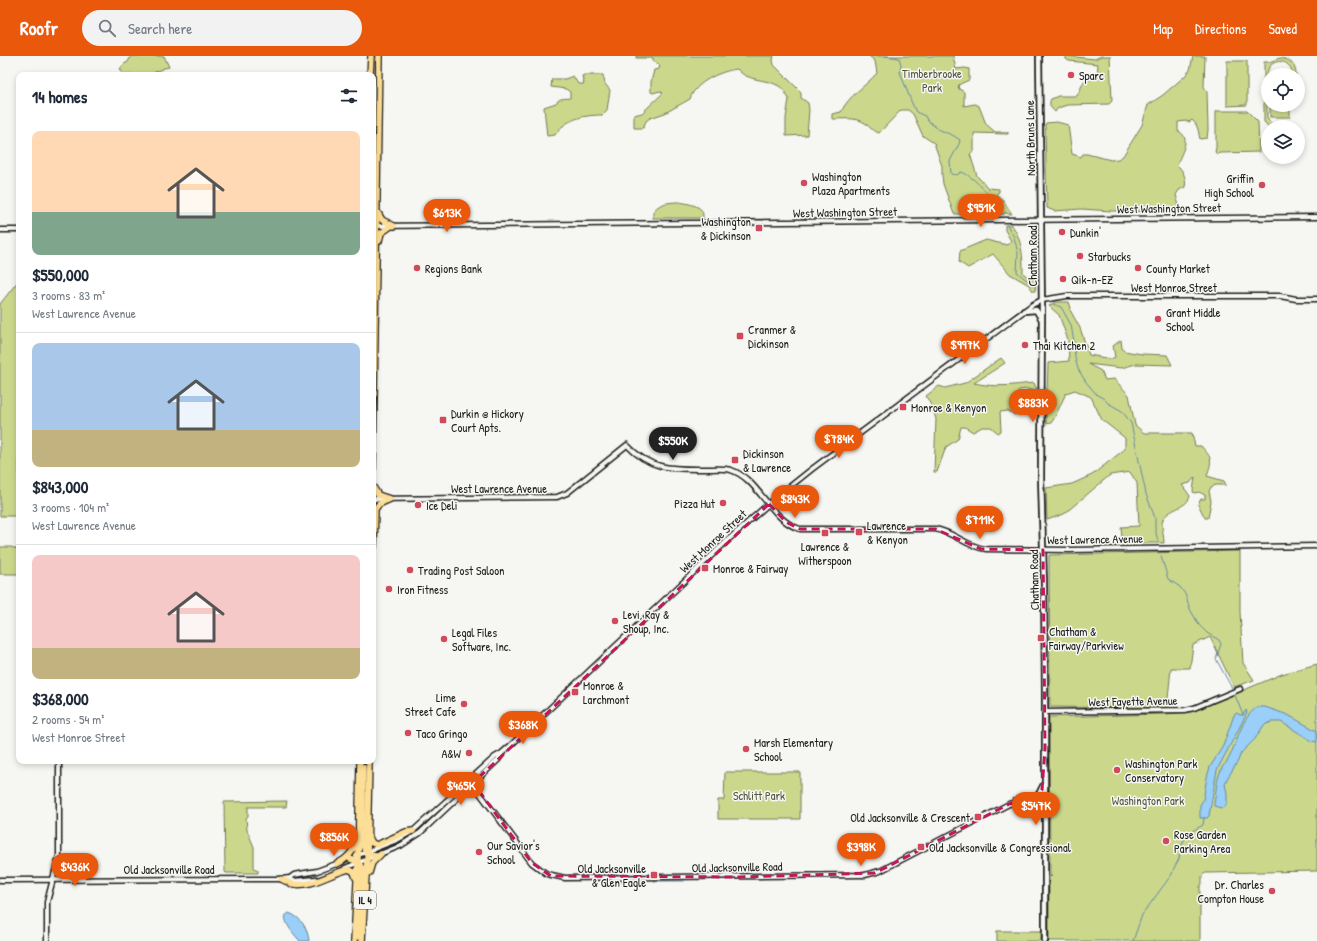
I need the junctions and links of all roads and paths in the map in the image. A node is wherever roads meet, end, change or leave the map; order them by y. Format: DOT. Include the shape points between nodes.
graph roads {
  1 [pos="371,56"];
  2 [pos="379,56"];
  3 [pos="1039,56"];
  4 [pos="370,72"];
  5 [pos="377,209"];
  6 [pos="1317,217"];
  7 [pos="376,218"];
  8 [pos="1042,219"];
  9 [pos="376,226"];
  10 [pos="393,226"];
  11 [pos="0,230"];
  12 [pos="16,230"];
  13 [pos="376,275"];
  14 [pos="1317,299"];
  15 [pos="1042,300"];
  16 [pos="376,307"];
  17 [pos="1024,311"];
  18 [pos="1042,323"];
  19 [pos="376,492"];
  20 [pos="376,499"];
  21 [pos="390,499"];
  22 [pos="769,504"];
  23 [pos="376,508"];
  24 [pos="1317,546"];
  25 [pos="1043,550"];
  26 [pos="1240,689"];
  27 [pos="1045,712"];
  28 [pos="58,764"];
  29 [pos="359,764"];
  30 [pos="359,764"];
  31 [pos="363,764"];
  32 [pos="369,764"];
  33 [pos="471,782"];
  34 [pos="1045,783"];
  35 [pos="1032,799"];
  36 [pos="1045,799"];
  37 [pos="1015,802"];
  38 [pos="1044,815"];
  39 [pos="413,831"];
  40 [pos="367,833"];
  41 [pos="367,852"];
  42 [pos="381,854"];
  43 [pos="358,856"];
  44 [pos="375,856"];
  45 [pos="350,859"];
  46 [pos="367,859"];
  47 [pos="358,862"];
  48 [pos="337,864"];
  49 [pos="281,878"];
  50 [pos="290,878"];
  51 [pos="54,879"];
  52 [pos="0,880"];
  53 [pos="357,883"];
  54 [pos="47,941"];
  55 [pos="354,941"];
  56 [pos="359,941"];
  57 [pos="364,941"];
  58 [pos="1045,941"];
  1 -- 4 [label="highway"];
  2 -- 5 [label="highway"];
  3 -- 8 [label="main road, North Bruns Lane"];
  5 -- 7 [label="highway"];
  5 -- 10 [label="highway" via="379,217"];
  6 -- 8 [label="street, West Washington Street"];
  8 -- 10 [label="street, West Washington Street"];
  8 -- 15 [label="main road, Chatham Road"];
  9 -- 10 [label="street, West Washington Street"];
  10 -- 13 [label="highway" via="379,236"];
  11 -- 12 [label="street"];
  13 -- 16 [label="highway"];
  14 -- 15 [label="street, West Monroe Street" via="1280,296 1067,296"];
  15 -- 17 [label="street, West Monroe Street"];
  15 -- 18 [label="main road, Chatham Road"];
  17 -- 18 [label="main road" via="1037,311"];
  17 -- 22 [label="street, West Monroe Street"];
  18 -- 25 [label="main road, Chatham Road"];
  19 -- 21 [label="highway"];
  20 -- 21 [label="street, West Lawrence Avenue"];
  21 -- 22 [label="street, West Lawrence Avenue" via="557,497 567,493 627,445 642,458 658,466 673,469 722,469 734,472 745,479"];
  21 -- 23 [label="highway"];
  22 -- 25 [label="street, West Lawrence Avenue" via="786,522 800,529 935,529 981,549"];
  22 -- 33 [label="street, West Monroe Street"];
  24 -- 25 [label="street, West Lawrence Avenue"];
  25 -- 27 [label="main road, Chatham Road"];
  26 -- 27 [label="street, West Fayette Avenue" via="1185,710"];
  27 -- 34 [label="main road, Chatham Road"];
  28 -- 51 [label="street" via="60,848"];
  29 -- 43 [label="highway, IL 4"];
  30 -- 48 [label="highway" via="356,843 354,850"];
  31 -- 41 [label="highway" via="363,844"];
  32 -- 40 [label="highway, IL 4"];
  33 -- 37 [label="street, Old Jacksonville Road" via="532,863 548,874 565,878 865,875 880,870"];
  33 -- 39 [label="street, West Monroe Street"];
  33 -- 42 [label="street, West Monroe Street" via="420,834"];
  34 -- 35 [label="main road"];
  34 -- 36 [label="main road, Chatham Road"];
  35 -- 36 [label="street, Old Jacksonville Road"];
  35 -- 37 [label="street, Old Jacksonville Road"];
  36 -- 38 [label="main road, Chatham Road"];
  37 -- 38 [label="main road" via="1038,802"];
  38 -- 58 [label="main road, Chatham Road"];
  39 -- 40 [label="highway" via="376,845 370,841"];
  39 -- 41 [label="street, West Monroe Street"];
  40 -- 41 [label="highway, IL 4"];
  41 -- 43 [label="street, West Monroe Street"];
  41 -- 44 [label="highway"];
  41 -- 46 [label="highway, IL 4"];
  42 -- 44 [label="street, West Monroe Street"];
  42 -- 57 [label="highway" via="372,863 369,871"];
  43 -- 45 [label="street, Old Jacksonville Road"];
  43 -- 47 [label="highway, IL 4"];
  44 -- 46 [label="street, West Monroe Street"];
  45 -- 47 [label="highway"];
  45 -- 48 [label="street, Old Jacksonville Road"];
  46 -- 47 [label="street, West Monroe Street"];
  46 -- 57 [label="highway, IL 4"];
  47 -- 50 [label="street, Old Jacksonville Road" via="312,880 293,881"];
  47 -- 53 [label="highway, IL 4"];
  47 -- 56 [label="highway" via="362,869"];
  48 -- 50 [label="street, Old Jacksonville Road"];
  49 -- 50 [label="street, Old Jacksonville Road"];
  49 -- 51 [label="street, Old Jacksonville Road"];
  49 -- 53 [label="highway" via="293,884 307,883 349,870 355,873"];
  51 -- 52 [label="street, Old Jacksonville Road"];
  51 -- 54 [label="street" via="48,902"];
  53 -- 55 [label="highway, IL 4"];
}
